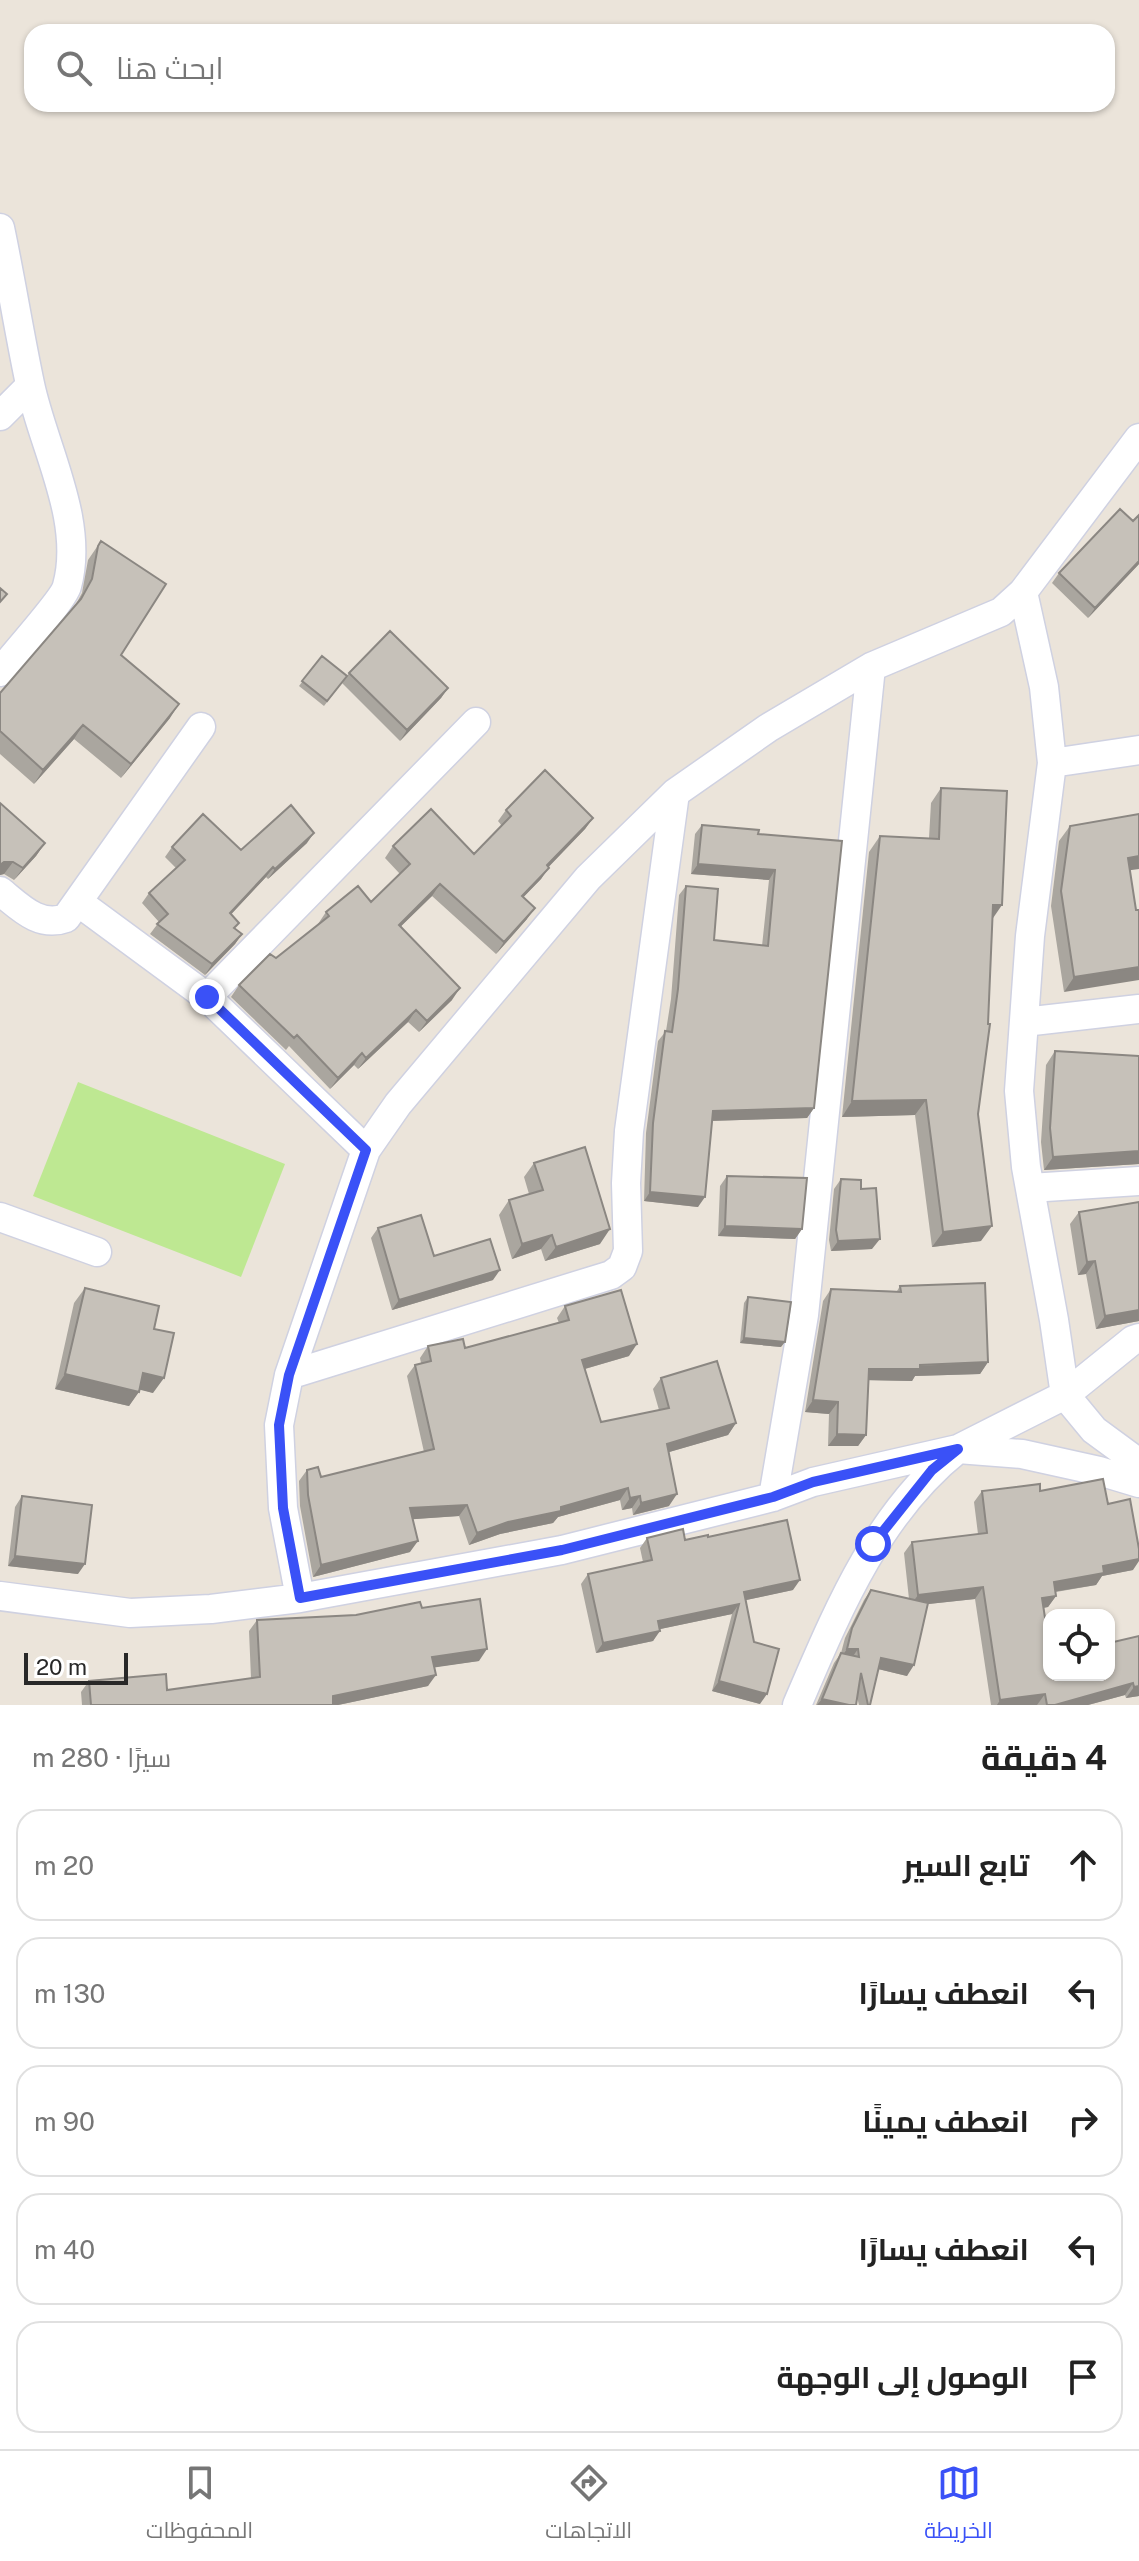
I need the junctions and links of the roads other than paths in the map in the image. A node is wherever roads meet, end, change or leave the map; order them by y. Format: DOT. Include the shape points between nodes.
graph roads {
  1 [pos="0,228"];
  2 [pos="30,386"];
  3 [pos="0,416"];
  4 [pos="1139,438"];
  5 [pos="1023,592"];
  6 [pos="871,667"];
  7 [pos="0,672"];
  8 [pos="476,722"];
  9 [pos="201,727"];
  10 [pos="1139,750"];
  11 [pos="1052,763"];
  12 [pos="675,793"];
  13 [pos="0,891"];
  14 [pos="78,902"];
  15 [pos="207,997"];
  16 [pos="1139,1009"];
  17 [pos="1024,1022"];
  18 [pos="366,1150"];
  19 [pos="1139,1181"];
  20 [pos="1030,1188"];
  21 [pos="0,1217"];
  22 [pos="97,1252"];
  23 [pos="1139,1338"];
  24 [pos="289,1375"];
  25 [pos="1065,1395"];
  26 [pos="958,1449"];
  27 [pos="1139,1463"];
  28 [pos="1139,1483"];
  29 [pos="773,1497"];
  30 [pos="0,1596"];
  31 [pos="300,1598"];
  32 [pos="797,1705"];
  1 -- 2 [label="street"];
  2 -- 3 [label="street"];
  2 -- 7 [label="street" via="65,500 67,588"];
  4 -- 5 [label="street"];
  5 -- 6 [label="street" via="1001,612"];
  5 -- 11 [label="street" via="1044,687"];
  6 -- 12 [label="street" via="768,728"];
  6 -- 29 [label="street" via="804,1315"];
  8 -- 15 [label="street"];
  9 -- 14 [label="street"];
  10 -- 11 [label="street"];
  11 -- 17 [label="street"];
  12 -- 18 [label="street" via="588,878 398,1104"];
  12 -- 24 [label="street" via="629,1131 628,1251 622,1267 611,1275"];
  13 -- 14 [label="street" via="34,918 47,920 66,918"];
  14 -- 15 [label="street"];
  15 -- 18 [label="street"];
  16 -- 17 [label="street"];
  17 -- 20 [label="street" via="1019,1091"];
  18 -- 24 [label="street"];
  19 -- 20 [label="street"];
  20 -- 25 [label="street"];
  21 -- 22 [label="street"];
  23 -- 25 [label="street"];
  24 -- 31 [label="street" via="279,1425 279,1470"];
  25 -- 26 [label="street"];
  25 -- 27 [label="street" via="1094,1430"];
  26 -- 28 [label="street" via="1022,1454"];
  26 -- 29 [label="street" via="813,1482"];
  26 -- 32 [label="street" via="932,1470 873,1544"];
  29 -- 31 [label="street" via="562,1550"];
  30 -- 31 [label="street" via="130,1613"];
}
